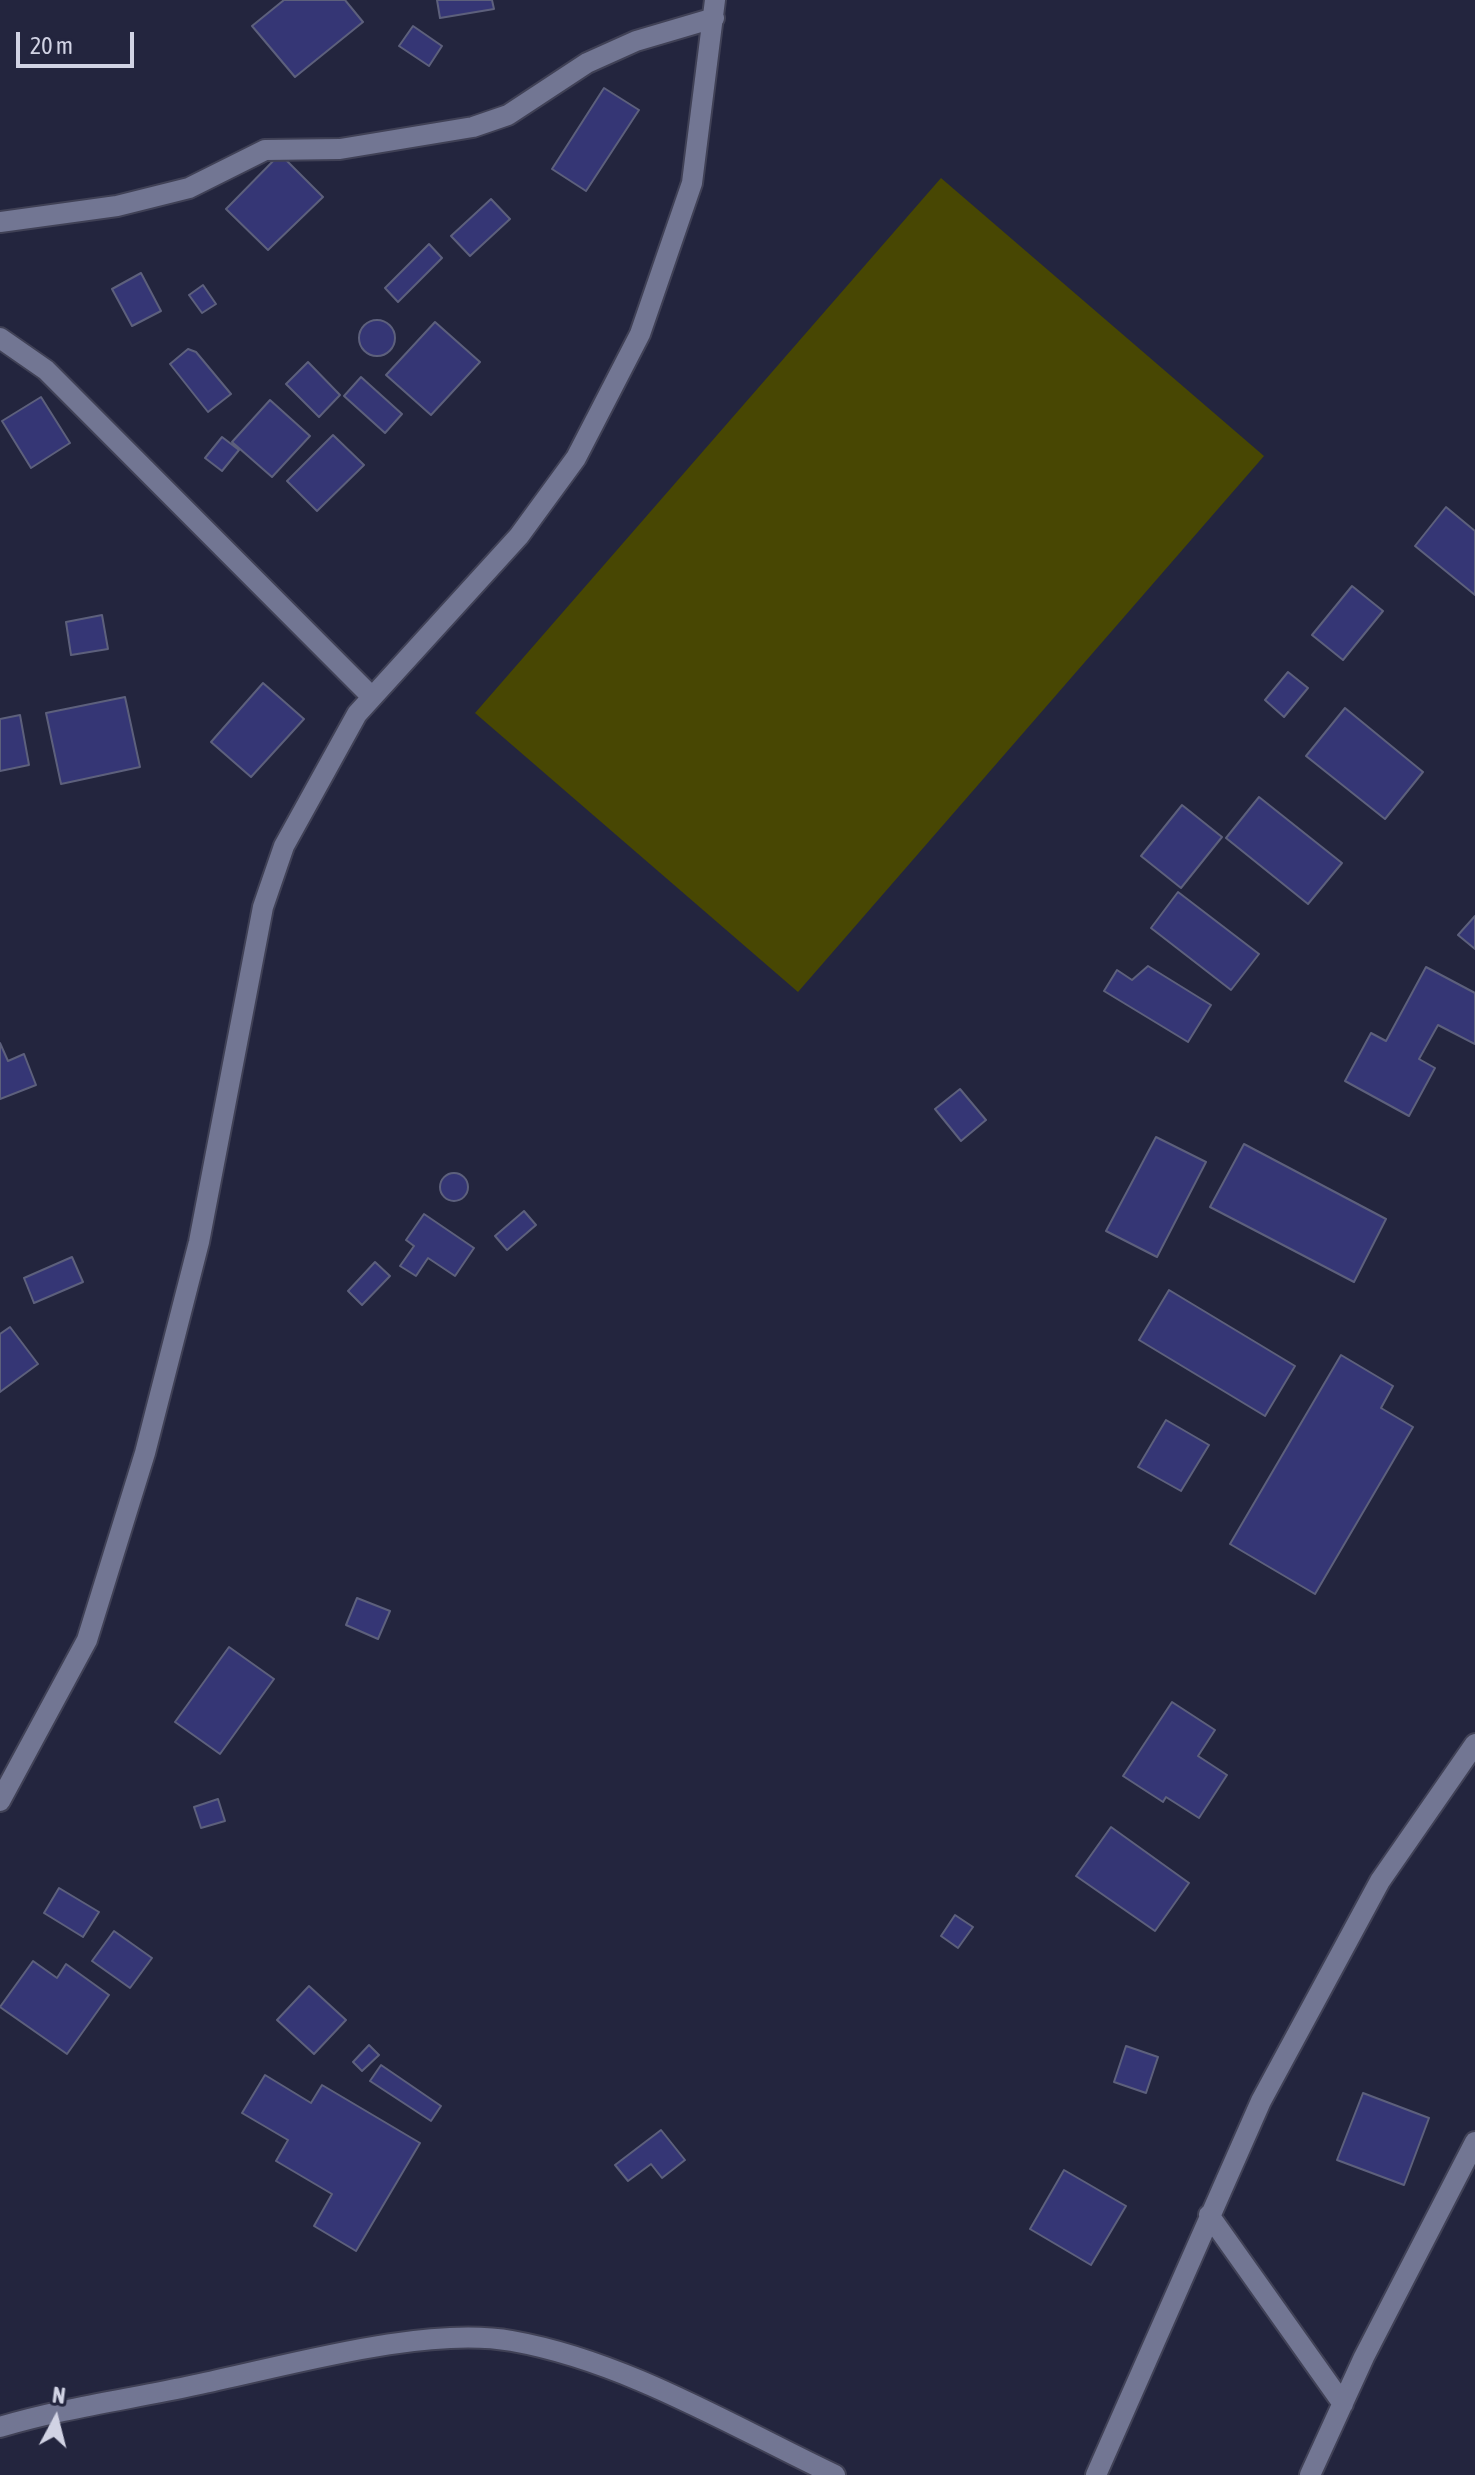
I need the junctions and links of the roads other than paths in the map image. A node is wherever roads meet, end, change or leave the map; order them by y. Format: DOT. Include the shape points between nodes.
graph roads {
  1 [pos="715,9"];
  2 [pos="0,222"];
  3 [pos="0,338"];
  4 [pos="372,697"];
  5 [pos="1475,1744"];
  6 [pos="0,1801"];
  7 [pos="1475,2142"];
  8 [pos="1209,2215"];
  9 [pos="1343,2404"];
  10 [pos="1,2424"];
  11 [pos="835,2475"];
  12 [pos="1096,2475"];
  13 [pos="1310,2475"];
  1 -- 2 [label="street" via="587,63 508,115 473,127 340,149 265,150 189,188 117,206"];
  1 -- 4 [label="street" via="692,183 640,334 576,458 519,536"];
  3 -- 4 [label="street" via="46,370"];
  4 -- 6 [label="street" via="357,714 284,846 263,907 199,1242 145,1453 87,1640"];
  5 -- 8 [label="street" via="1380,1881 1261,2101"];
  7 -- 9 [label="street"];
  8 -- 9 [label="street"];
  8 -- 12 [label="street"];
  9 -- 13 [label="street"];
  10 -- 11 [label="street" via="351,2352 445,2338 509,2340 567,2354 656,2390"];
}
